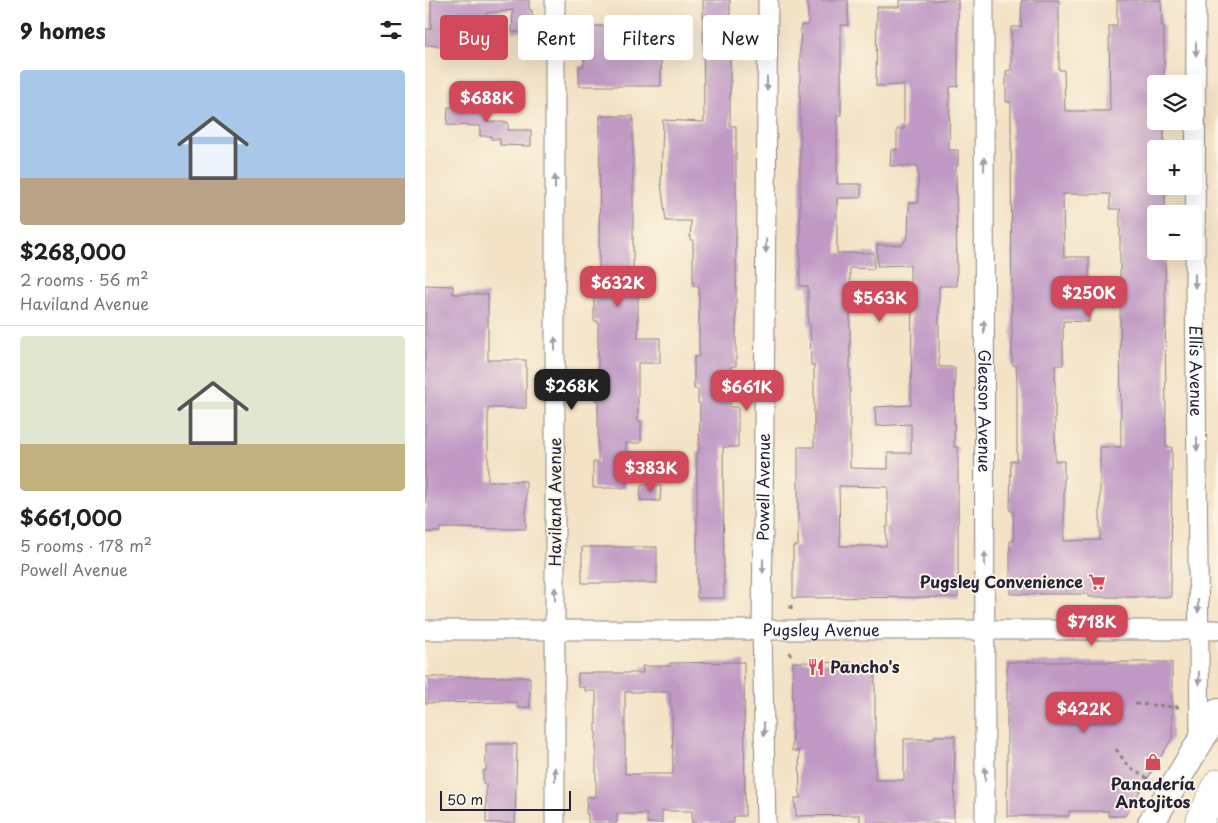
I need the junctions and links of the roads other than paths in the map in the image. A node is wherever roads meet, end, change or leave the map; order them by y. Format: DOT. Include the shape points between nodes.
graph roads {
  1 [pos="555,0"];
  2 [pos="768,0"];
  3 [pos="984,0"];
  4 [pos="1195,0"];
  5 [pos="425,630"];
  6 [pos="555,630"];
  7 [pos="762,630"];
  8 [pos="985,630"];
  9 [pos="1198,630"];
  10 [pos="1218,630"];
  11 [pos="1218,712"];
  12 [pos="1200,742"];
  13 [pos="1218,783"];
  14 [pos="1218,807"];
  15 [pos="555,823"];
  16 [pos="766,823"];
  17 [pos="985,823"];
  18 [pos="1151,823"];
  19 [pos="1199,823"];
  20 [pos="1208,823"];
  6 -- 1 [label="street, Haviland Avenue, one-way"];
  2 -- 7 [label="street, Powell Avenue, one-way"];
  8 -- 3 [label="street, Gleason Avenue, one-way"];
  4 -- 9 [label="street, Ellis Avenue, one-way"];
  5 -- 6 [label="street, Pugsley Avenue"];
  6 -- 7 [label="street, Pugsley Avenue"];
  15 -- 6 [label="street, Haviland Avenue, one-way"];
  7 -- 8 [label="street, Pugsley Avenue"];
  7 -- 16 [label="street, Powell Avenue, one-way"];
  8 -- 9 [label="street, Pugsley Avenue"];
  17 -- 8 [label="street, Gleason Avenue, one-way"];
  9 -- 10 [label="street, Pugsley Avenue"];
  9 -- 12 [label="street, Ellis Avenue, one-way"];
  11 -- 12 [label="main road"];
  12 -- 18 [label="main road"];
  13 -- 19 [label="highway"];
  14 -- 20 [label="highway"];
}
